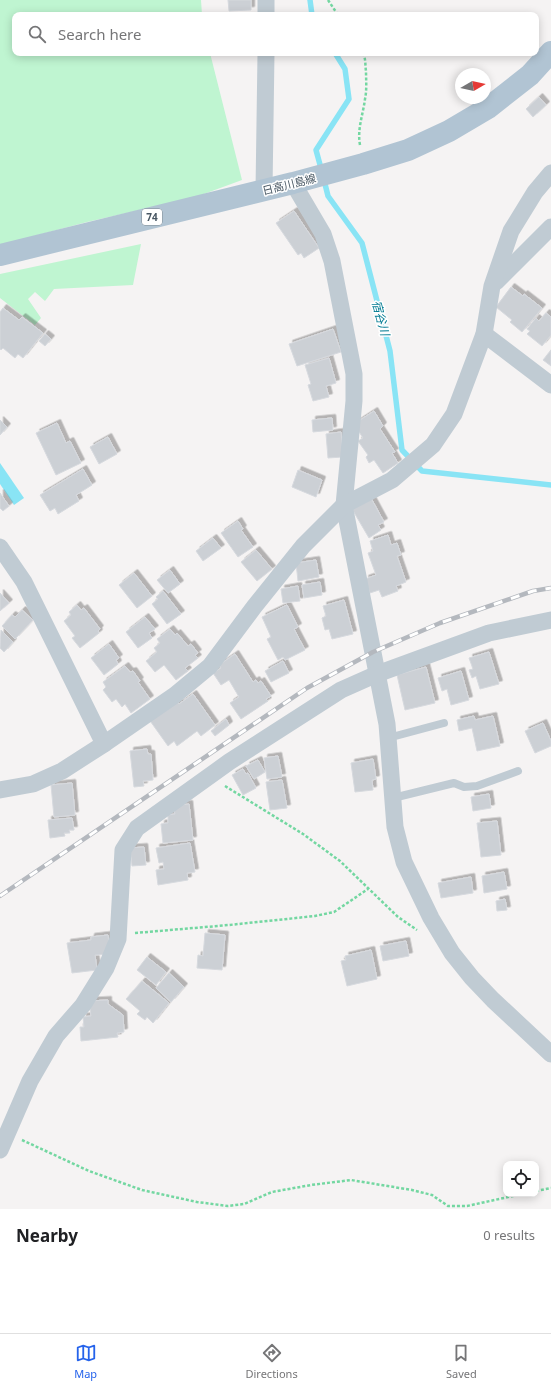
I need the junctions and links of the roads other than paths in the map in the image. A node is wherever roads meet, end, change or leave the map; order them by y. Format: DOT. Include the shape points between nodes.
graph roads {
  1 [pos="266,0"];
  2 [pos="266,12"];
  3 [pos="551,52"];
  4 [pos="266,56"];
  5 [pos="551,173"];
  6 [pos="299,182"];
  7 [pos="264,190"];
  8 [pos="551,227"];
  9 [pos="0,256"];
  10 [pos="492,286"];
  11 [pos="484,334"];
  12 [pos="551,385"];
  13 [pos="344,505"];
  14 [pos="0,547"];
  15 [pos="551,620"];
  16 [pos="377,674"];
  17 [pos="444,723"];
  18 [pos="388,738"];
  19 [pos="104,744"];
  20 [pos="518,771"];
  21 [pos="0,790"];
  22 [pos="393,798"];
  23 [pos="551,1054"];
  24 [pos="0,1150"];
  1 -- 2 [label="street"];
  3 -- 6 [label="main road, 日高川島線 / 74" via="530,75 488,108 449,131 408,150"];
  4 -- 7 [label="street"];
  5 -- 10 [label="street" via="535,192 511,231"];
  6 -- 7 [label="main road, 日高川島線 / 74"];
  6 -- 13 [label="street" via="323,234 332,261 354,374 354,401"];
  7 -- 9 [label="main road, 日高川島線 / 74"];
  8 -- 10 [label="street"];
  10 -- 11 [label="street"];
  11 -- 12 [label="street"];
  11 -- 13 [label="street" via="454,414 433,445 392,480"];
  13 -- 16 [label="street"];
  13 -- 19 [label="street" via="303,546 210,666"];
  14 -- 19 [label="street" via="24,582"];
  15 -- 16 [label="street" via="489,633"];
  16 -- 18 [label="street"];
  16 -- 24 [label="street" via="341,690 229,762 137,828 123,850 118,939 106,968 83,1005 53,1042 30,1081"];
  17 -- 18 [label="lane"];
  18 -- 22 [label="street"];
  19 -- 21 [label="street" via="62,771 33,784"];
  20 -- 22 [label="lane" via="477,786 464,787 454,783"];
  22 -- 23 [label="street" via="395,827 404,862 431,918 452,953 488,994"];
}
